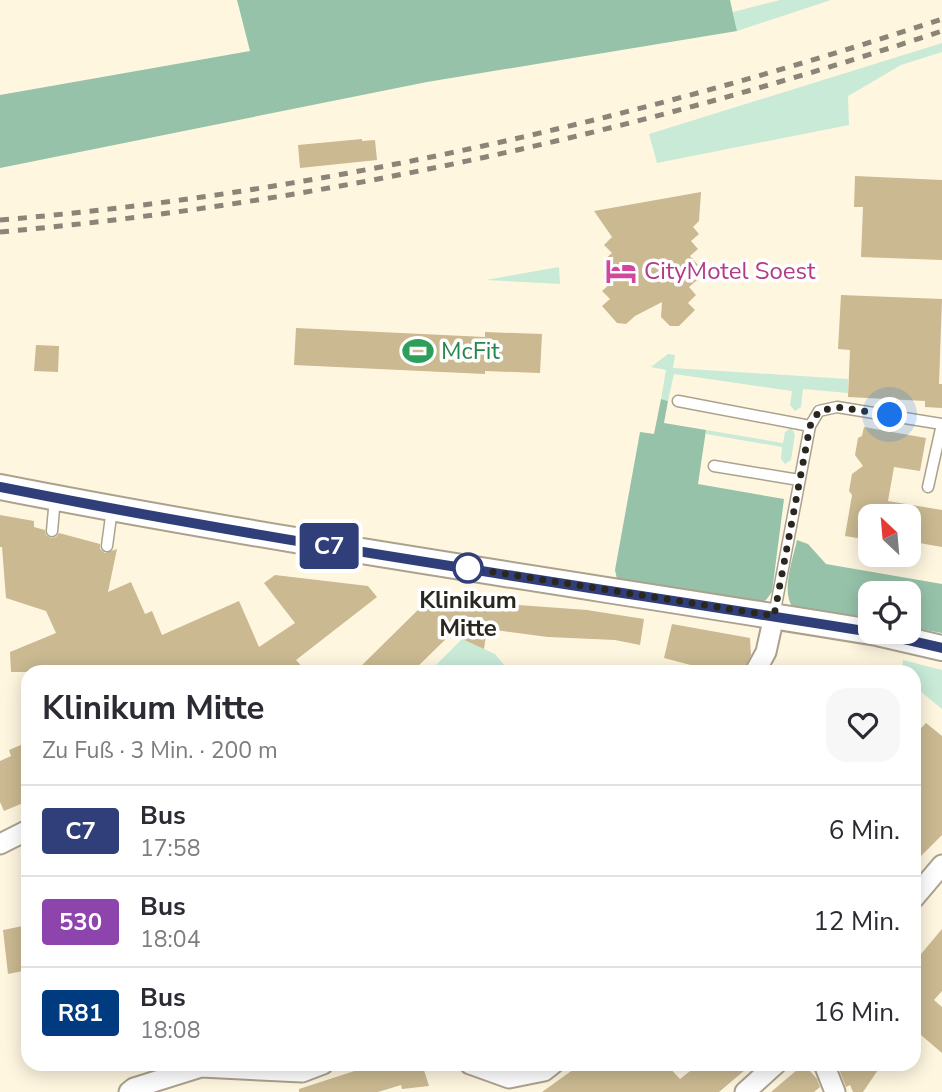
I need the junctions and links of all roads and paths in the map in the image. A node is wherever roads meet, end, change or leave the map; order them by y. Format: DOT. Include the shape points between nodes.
graph roads {
  1 [pos="678,401"];
  2 [pos="942,424"];
  3 [pos="810,426"];
  4 [pos="714,466"];
  5 [pos="799,480"];
  6 [pos="0,487"];
  7 [pos="928,488"];
  8 [pos="55,498"];
  9 [pos="112,509"];
  10 [pos="52,531"];
  11 [pos="107,546"];
  12 [pos="774,616"];
  13 [pos="942,648"];
  14 [pos="759,665"];
  15 [pos="21,834"];
  16 [pos="0,844"];
  17 [pos="942,865"];
  18 [pos="921,890"];
  19 [pos="185,1071"];
  20 [pos="285,1071"];
  21 [pos="305,1071"];
  22 [pos="490,1071"];
  23 [pos="544,1071"];
  24 [pos="768,1071"];
  25 [pos="827,1071"];
  26 [pos="129,1092"];
  27 [pos="745,1092"];
  28 [pos="835,1092"];
  1 -- 3 [label="lane"];
  2 -- 3 [label="lane" via="837,407 819,411"];
  2 -- 7 [label="lane"];
  3 -- 5 [label="lane"];
  4 -- 5 [label="lane"];
  5 -- 12 [label="lane"];
  6 -- 8 [label="street"];
  8 -- 9 [label="street"];
  8 -- 10 [label="lane"];
  9 -- 11 [label="lane"];
  9 -- 12 [label="street"];
  12 -- 13 [label="street"];
  12 -- 14 [label="street"];
  15 -- 16 [label="street"];
  17 -- 18 [label="street"];
  19 -- 26 [label="street"];
  20 -- 21 [label="street"];
  22 -- 23 [label="street" via="509,1078"];
  24 -- 27 [label="street"];
  25 -- 28 [label="street"];
}
